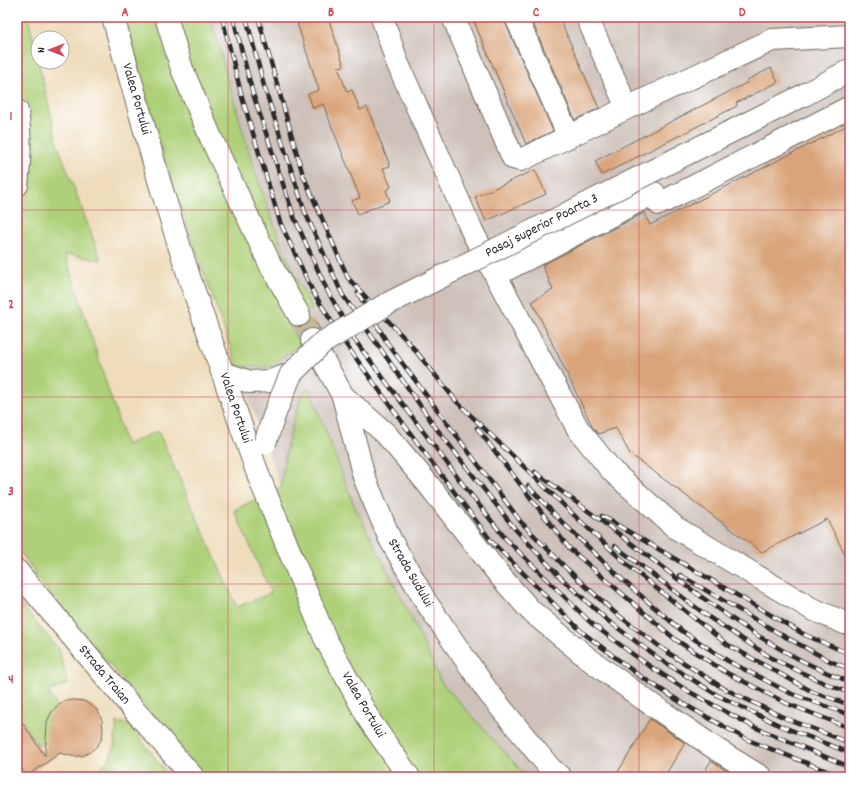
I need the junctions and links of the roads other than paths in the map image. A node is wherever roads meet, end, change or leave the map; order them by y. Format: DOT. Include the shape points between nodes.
graph roads {
  1 [pos="113,17"];
  2 [pos="166,17"];
  3 [pos="382,17"];
  4 [pos="453,17"];
  5 [pos="516,17"];
  6 [pos="587,17"];
  7 [pos="850,36"];
  8 [pos="850,70"];
  9 [pos="850,107"];
  10 [pos="627,108"];
  11 [pos="17,111"];
  12 [pos="569,137"];
  13 [pos="17,184"];
  14 [pos="496,275"];
  15 [pos="299,315"];
  16 [pos="312,340"];
  17 [pos="291,374"];
  18 [pos="233,377"];
  19 [pos="343,396"];
  20 [pos="259,477"];
  21 [pos="17,571"];
  22 [pos="850,623"];
  23 [pos="193,777"];
  24 [pos="408,777"];
  25 [pos="560,777"];
  26 [pos="761,777"];
  1 -- 18 [label="street, Valea Portului" via="190,280"];
  2 -- 15 [label="street" via="182,69 211,138 270,264"];
  3 -- 14 [label="street" via="397,62 473,233"];
  4 -- 12 [label="street" via="513,158 521,160"];
  5 -- 12 [label="street"];
  6 -- 10 [label="street"];
  7 -- 10 [label="street" via="772,40"];
  8 -- 17 [label="street, Pasaj superior Poarta 3, bridge" via="387,304 322,343"];
  9 -- 14 [label="street" via="659,204 654,193"];
  10 -- 12 [label="street"];
  11 -- 13 [label="street" via="20,157"];
  14 -- 22 [label="street" via="578,429 612,471 676,528 812,609"];
  16 -- 19 [label="street, Strada Sudului"];
  17 -- 18 [label="street, Pasaj superior Poarta 3" via="270,381 250,382"];
  17 -- 20 [label="street, Pasaj superior Poarta 3, bridge" via="265,443"];
  18 -- 20 [label="street, Valea Portului"];
  19 -- 25 [label="street, Strada Sudului" via="364,477 390,539 426,602 488,692"];
  19 -- 26 [label="street" via="386,434 531,611 589,659 645,700"];
  20 -- 24 [label="street, Valea Portului" via="325,638 370,721"];
  21 -- 23 [label="street, Strada Traian"];
}
